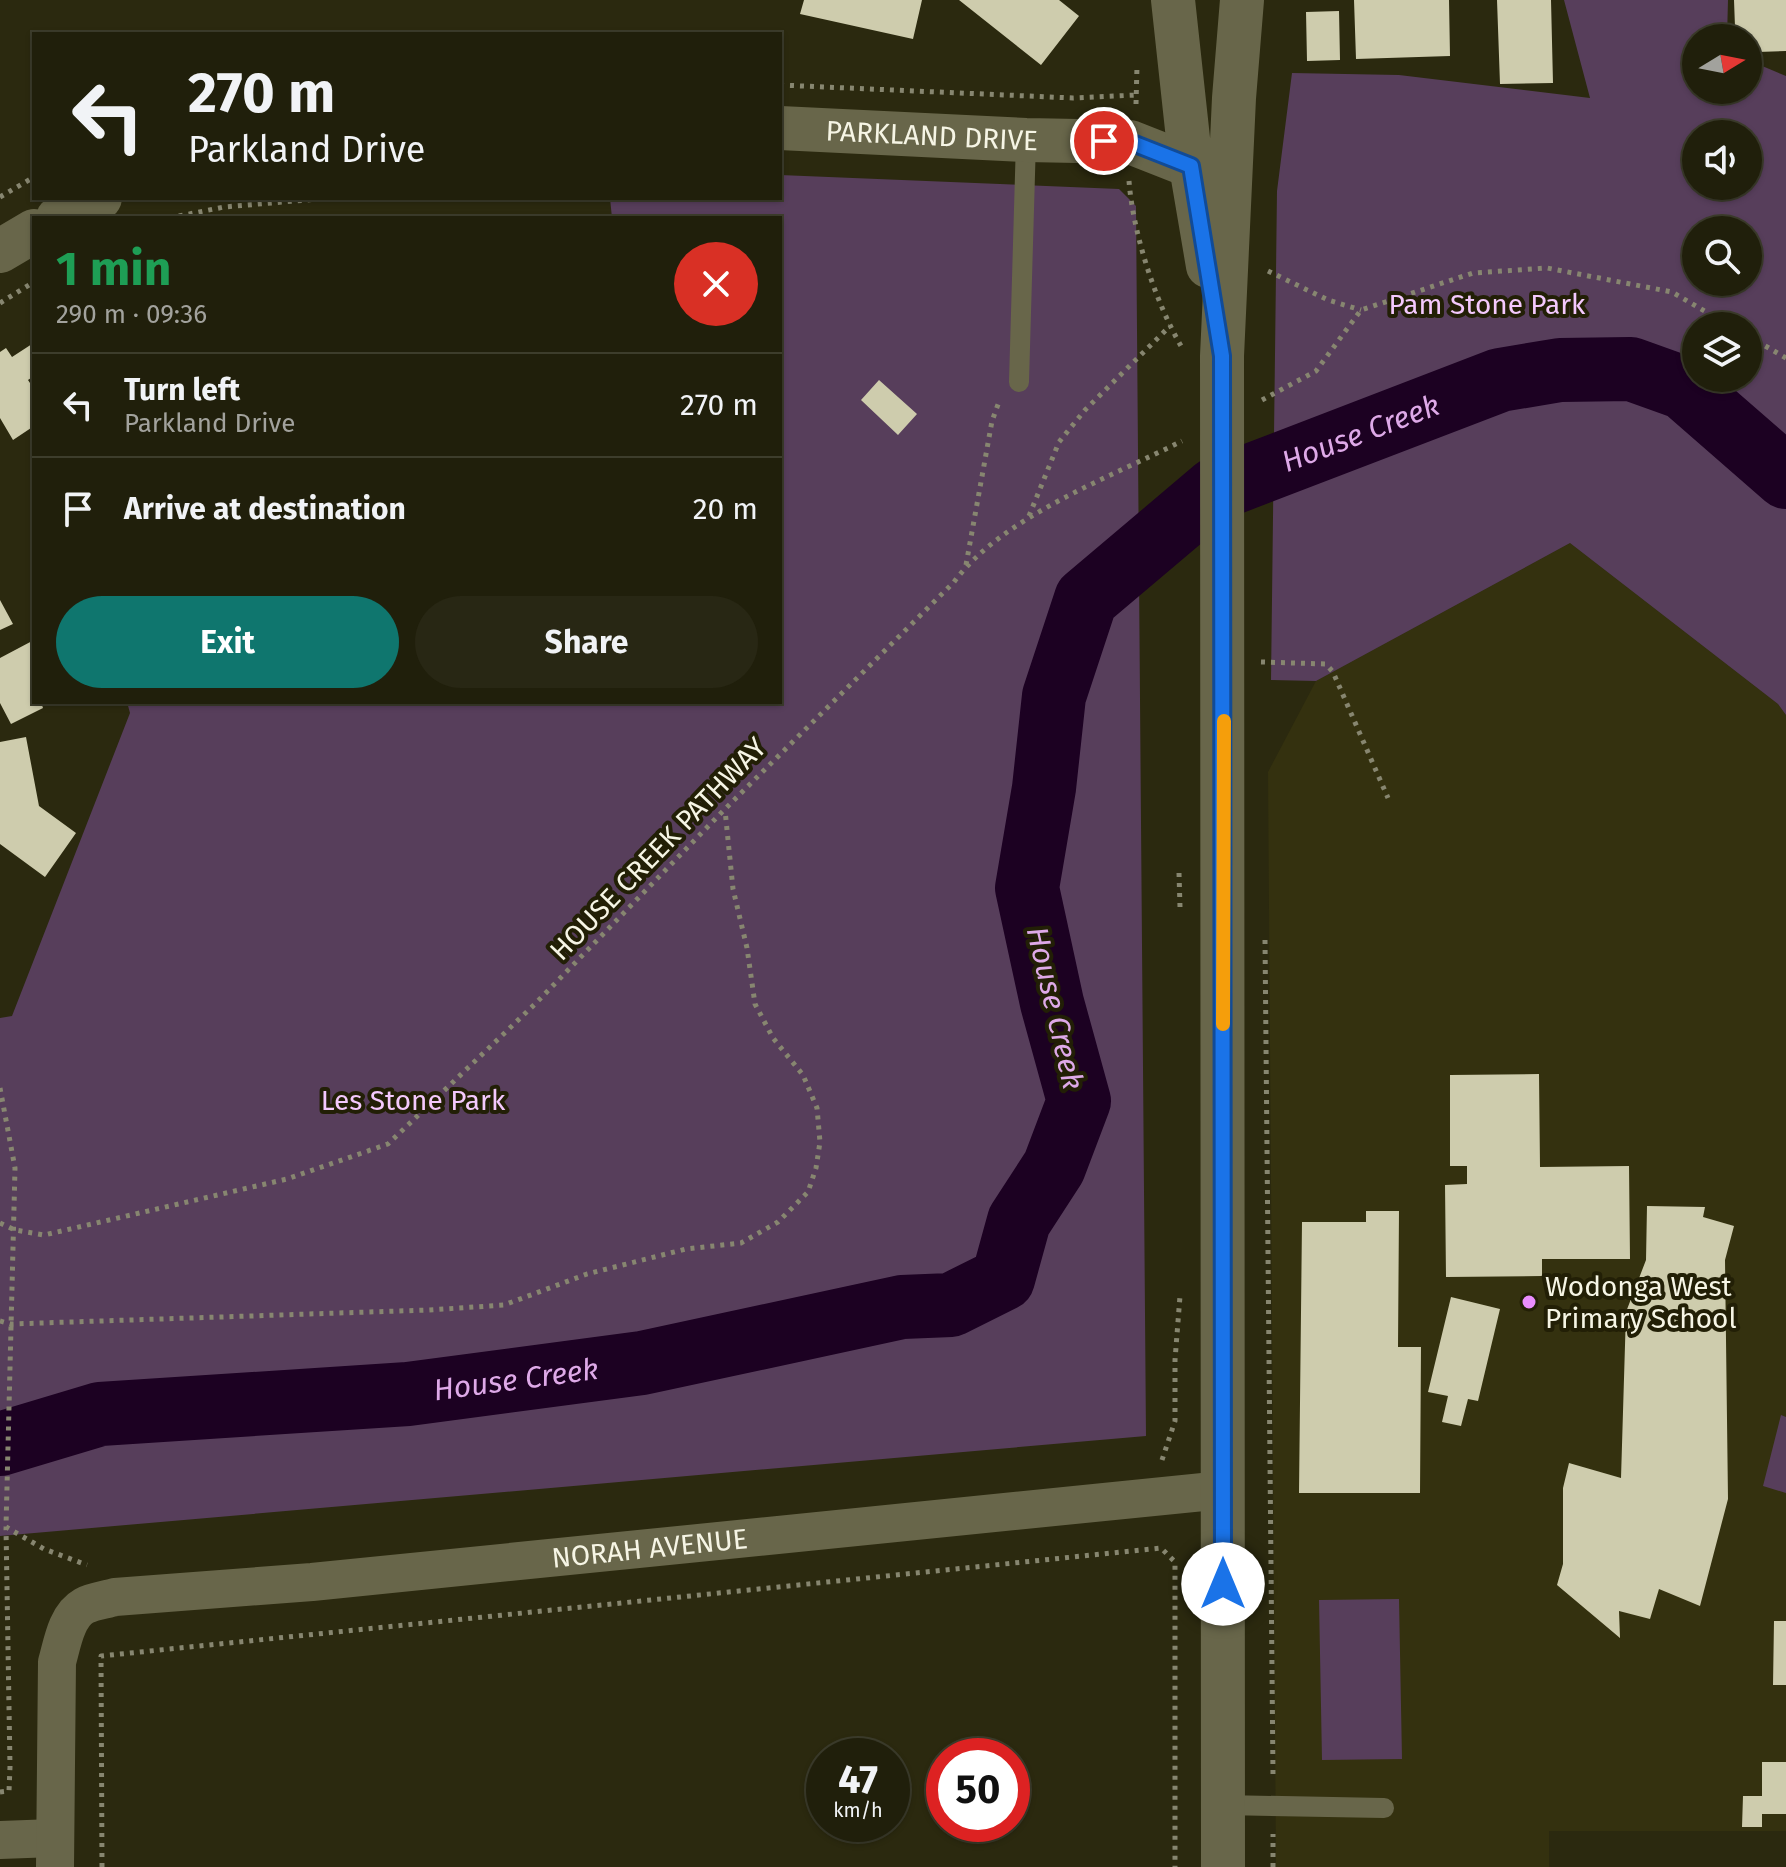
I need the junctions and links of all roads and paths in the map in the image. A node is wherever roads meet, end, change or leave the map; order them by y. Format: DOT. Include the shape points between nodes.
graph roads {
  1 [pos="1173,0"];
  2 [pos="1242,0"];
  3 [pos="1137,64"];
  4 [pos="782,85"];
  5 [pos="1137,95"];
  6 [pos="1186,112"];
  7 [pos="782,128"];
  8 [pos="1026,140"];
  9 [pos="1130,142"];
  10 [pos="1232,144"];
  11 [pos="1191,166"];
  12 [pos="32,178"];
  13 [pos="0,197"];
  14 [pos="96,200"];
  15 [pos="306,200"];
  16 [pos="62,216"];
  17 [pos="179,216"];
  18 [pos="32,232"];
  19 [pos="0,251"];
  20 [pos="1268,271"];
  21 [pos="32,283"];
  22 [pos="0,303"];
  23 [pos="1361,310"];
  24 [pos="1706,312"];
  25 [pos="1170,326"];
  26 [pos="1762,344"];
  27 [pos="1205,356"];
  28 [pos="1786,358"];
  29 [pos="1019,382"];
  30 [pos="1252,405"];
  31 [pos="1187,438"];
  32 [pos="1028,517"];
  33 [pos="966,566"];
  34 [pos="1261,649"];
  35 [pos="1261,662"];
  36 [pos="1261,677"];
  37 [pos="1388,798"];
  38 [pos="725,809"];
  39 [pos="1180,863"];
  40 [pos="1180,908"];
  41 [pos="1265,936"];
  42 [pos="0,1088"];
  43 [pos="0,1223"];
  44 [pos="15,1230"];
  45 [pos="1181,1284"];
  46 [pos="0,1321"];
  47 [pos="11,1324"];
  48 [pos="1223,1490"];
  49 [pos="1158,1497"];
  50 [pos="6,1527"];
  51 [pos="1161,1548"];
  52 [pos="92,1606"];
  53 [pos="1273,1775"];
  54 [pos="0,1792"];
  55 [pos="1223,1805"];
  56 [pos="1384,1808"];
  57 [pos="0,1840"];
  58 [pos="55,1852"];
  59 [pos="102,1867"];
  60 [pos="1175,1867"];
  61 [pos="1223,1867"];
  1 -- 6 [label="main road"];
  2 -- 10 [label="main road"];
  3 -- 5 [label="path"];
  4 -- 5 [label="path" via="1073,98"];
  5 -- 9 [label="path"];
  6 -- 9 [label="main road, PARKLAND DRIVE"];
  6 -- 11 [label="main road"];
  7 -- 8 [label="main road, PARKLAND DRIVE"];
  8 -- 9 [label="main road, PARKLAND DRIVE"];
  8 -- 29 [label="lane"];
  9 -- 11 [label="main road, PARKLAND DRIVE"];
  9 -- 25 [label="path" via="1131,216"];
  10 -- 11 [label="main road"];
  10 -- 27 [label="main road"];
  11 -- 27 [label="main road"];
  12 -- 13 [label="path"];
  14 -- 16 [label="main road"];
  15 -- 17 [label="path"];
  18 -- 19 [label="main road"];
  20 -- 23 [label="path"];
  21 -- 22 [label="path"];
  23 -- 24 [label="path" via="1473,273 1547,268 1672,292"];
  23 -- 30 [label="path" via="1316,371"];
  25 -- 27 [label="path"];
  25 -- 32 [label="path" via="1059,442"];
  26 -- 28 [label="path"];
  27 -- 48 [label="main road" via="1224,612"];
  29 -- 33 [label="path" via="997,402"];
  31 -- 32 [label="path, HOUSE CREEK PATHWAY"];
  32 -- 33 [label="path, HOUSE CREEK PATHWAY"];
  33 -- 38 [label="path, HOUSE CREEK PATHWAY"];
  34 -- 35 [label="path"];
  35 -- 36 [label="path"];
  35 -- 37 [label="path" via="1326,664"];
  38 -- 44 [label="path, HOUSE CREEK PATHWAY" via="535,1004 388,1144 287,1179 44,1235"];
  38 -- 47 [label="path" via="733,889 755,1004 773,1038 803,1075 817,1108 820,1142 808,1192 778,1222 741,1243 686,1249 587,1274 504,1305"];
  39 -- 40 [label="path"];
  41 -- 53 [label="path"];
  42 -- 44 [label="path" via="15,1168"];
  43 -- 44 [label="path, HOUSE CREEK PATHWAY"];
  44 -- 47 [label="path"];
  45 -- 49 [label="path" via="1175,1421 1156,1475"];
  46 -- 47 [label="path"];
  47 -- 50 [label="path"];
  48 -- 49 [label="street, NORAH AVENUE"];
  48 -- 55 [label="main road"];
  49 -- 51 [label="path"];
  49 -- 52 [label="street, NORAH AVENUE"];
  50 -- 52 [label="path" via="94,1569"];
  50 -- 54 [label="path" via="10,1767 9,1791"];
  51 -- 59 [label="path" via="101,1656"];
  51 -- 60 [label="path" via="1175,1562"];
  52 -- 58 [label="street" via="65,1634 57,1662"];
  55 -- 56 [label="lane"];
  55 -- 61 [label="main road"];
  57 -- 58 [label="street"];
}
